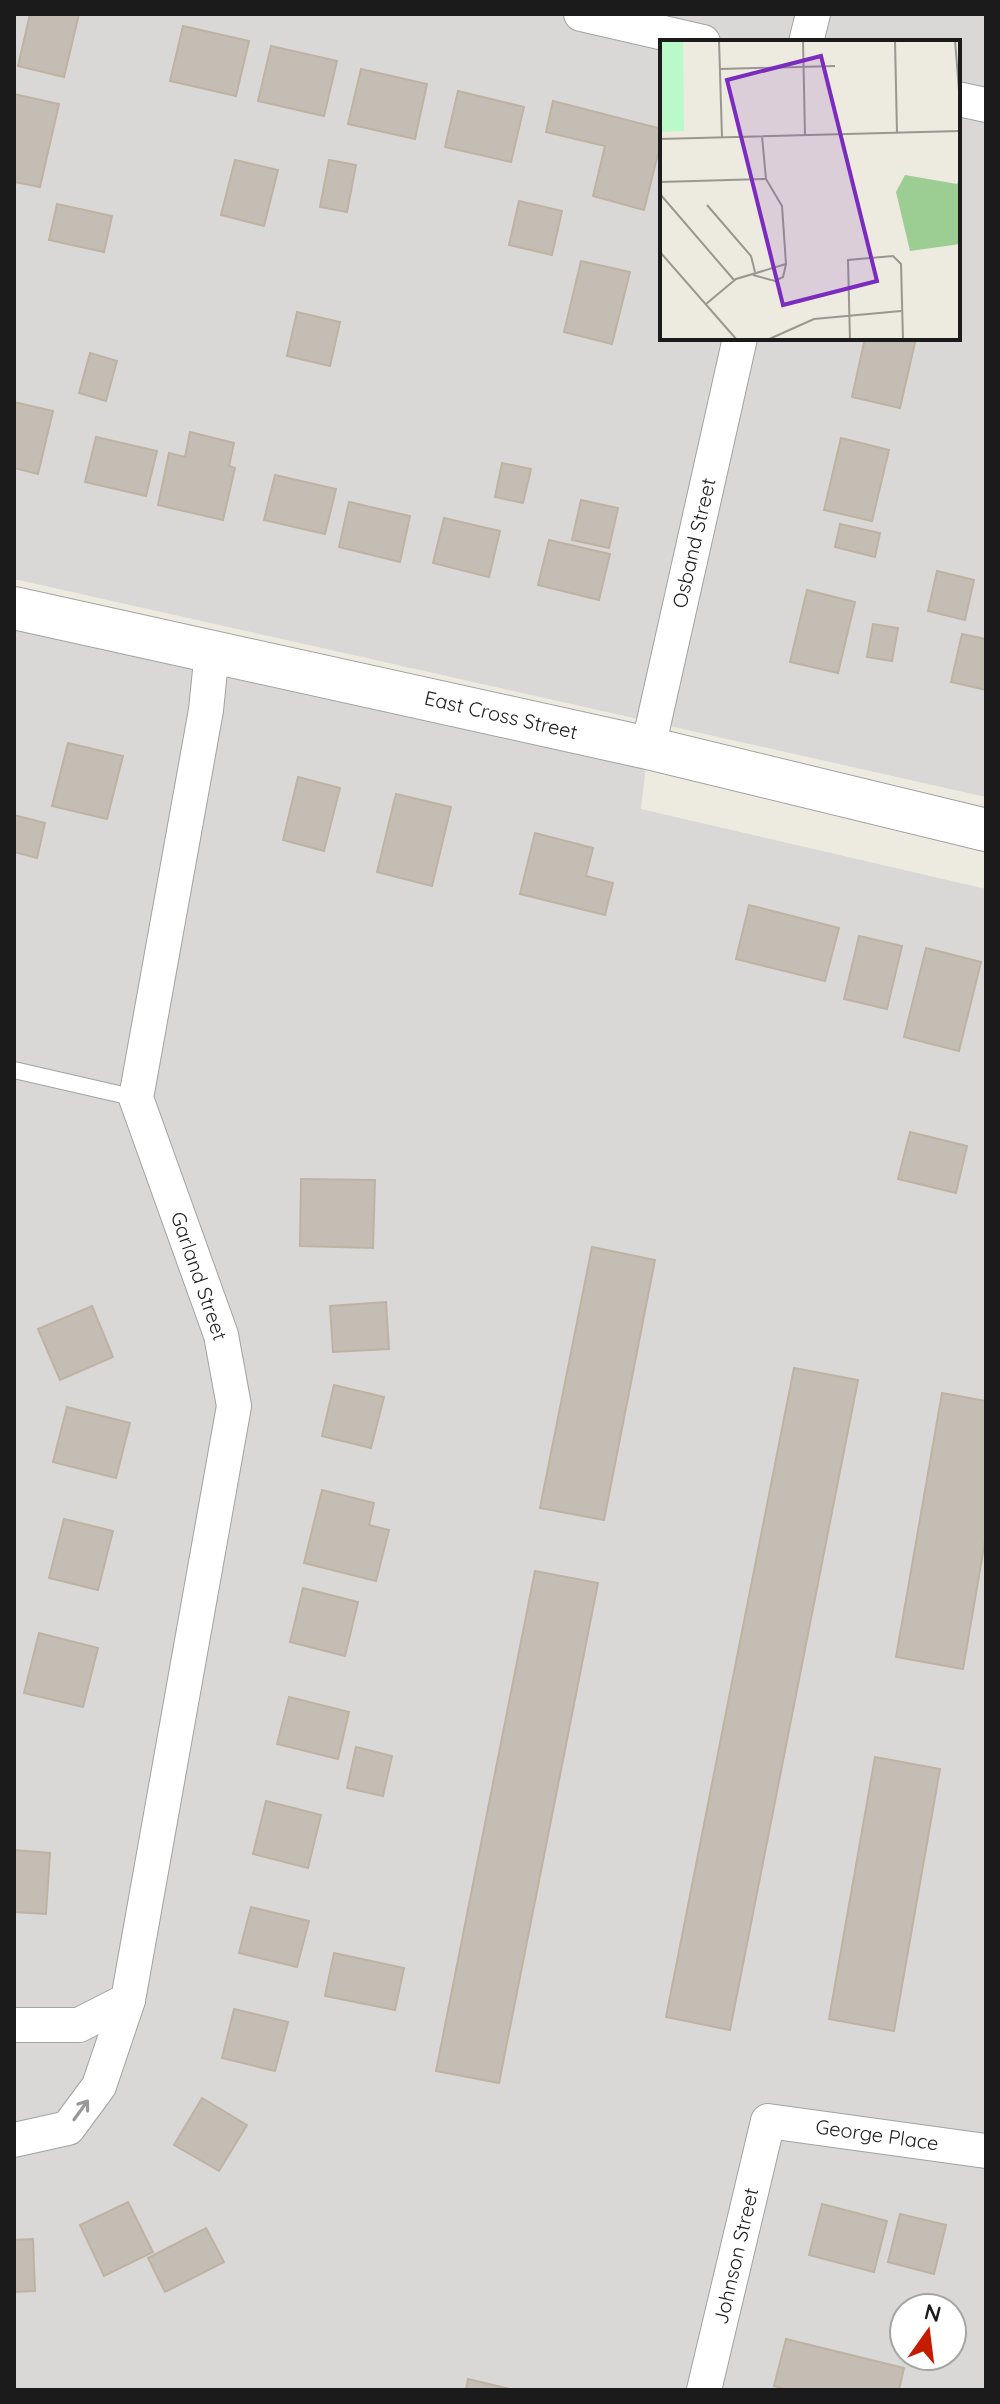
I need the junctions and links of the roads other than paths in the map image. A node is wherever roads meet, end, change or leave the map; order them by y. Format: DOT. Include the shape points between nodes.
graph roads {
  1 [pos="581,14"];
  2 [pos="813,14"];
  3 [pos="694,40"];
  4 [pos="806,40"];
  5 [pos="960,99"];
  6 [pos="986,105"];
  7 [pos="740,340"];
  8 [pos="14,608"];
  9 [pos="212,651"];
  10 [pos="648,748"];
  11 [pos="986,830"];
  12 [pos="14,1070"];
  13 [pos="136,1098"];
  14 [pos="128,2000"];
  15 [pos="14,2025"];
  16 [pos="768,2121"];
  17 [pos="14,2140"];
  18 [pos="986,2151"];
  19 [pos="704,2390"];
  1 -- 3 [label="street"];
  2 -- 4 [label="street"];
  5 -- 6 [label="street"];
  7 -- 10 [label="street, Osband Street"];
  8 -- 9 [label="street, East Cross Street"];
  9 -- 10 [label="street, East Cross Street"];
  9 -- 13 [label="street, Garland Street"];
  10 -- 11 [label="street, East Cross Street"];
  12 -- 13 [label="lane"];
  13 -- 14 [label="street, Garland Street" via="221,1335 234,1406"];
  14 -- 15 [label="street" via="79,2025"];
  17 -- 14 [label="street, Garland Street, one-way" via="68,2128 99,2086"];
  16 -- 18 [label="street, George Place"];
  16 -- 19 [label="street, Johnson Street"];
}
